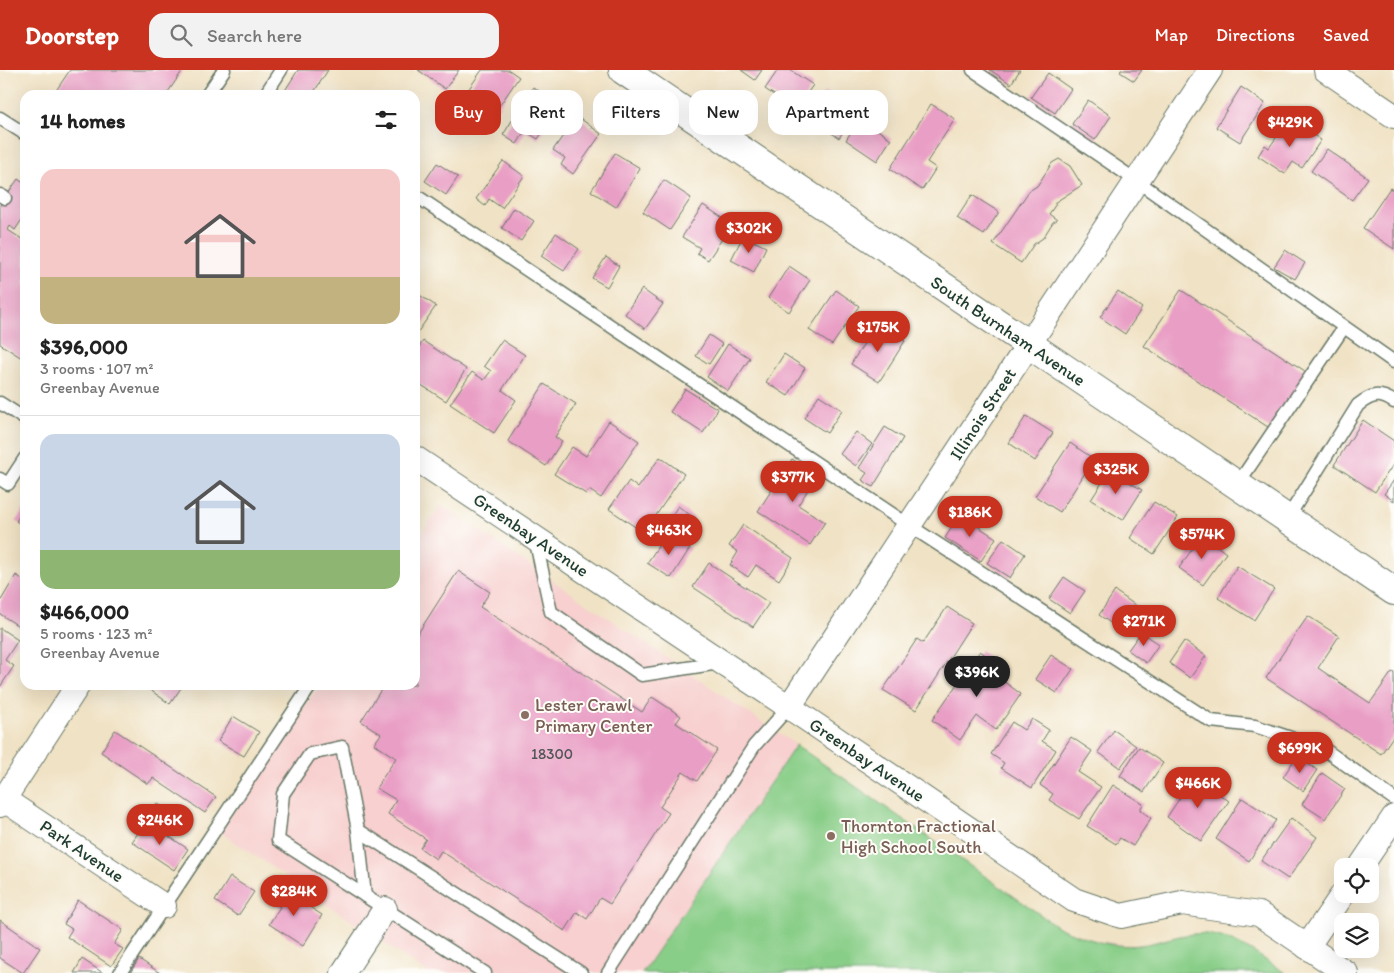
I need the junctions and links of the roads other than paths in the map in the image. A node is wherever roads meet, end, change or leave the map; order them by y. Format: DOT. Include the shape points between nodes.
graph roads {
  1 [pos="224,70"];
  2 [pos="281,70"];
  3 [pos="623,70"];
  4 [pos="973,70"];
  5 [pos="1210,70"];
  6 [pos="1326,70"];
  7 [pos="210,90"];
  8 [pos="268,90"];
  9 [pos="1394,116"];
  10 [pos="0,118"];
  11 [pos="20,131"];
  12 [pos="1137,181"];
  13 [pos="420,198"];
  14 [pos="1344,327"];
  15 [pos="1029,344"];
  16 [pos="1394,362"];
  17 [pos="1394,402"];
  18 [pos="0,404"];
  19 [pos="20,416"];
  20 [pos="420,461"];
  21 [pos="20,466"];
  22 [pos="0,479"];
  23 [pos="1237,484"];
  24 [pos="1287,519"];
  25 [pos="910,526"];
  26 [pos="535,538"];
  27 [pos="1394,591"];
  28 [pos="722,662"];
  29 [pos="75,690"];
  30 [pos="308,690"];
  31 [pos="789,707"];
  32 [pos="1394,799"];
  33 [pos="1,800"];
  34 [pos="1394,817"];
  35 [pos="358,830"];
  36 [pos="1366,858"];
  37 [pos="365,896"];
  38 [pos="1337,903"];
  39 [pos="164,906"];
  40 [pos="385,909"];
  41 [pos="1307,947"];
  42 [pos="120,973"];
  43 [pos="343,973"];
  44 [pos="485,973"];
  45 [pos="580,973"];
  46 [pos="608,973"];
  47 [pos="1346,973"];
  1 -- 7 [label="lane"];
  2 -- 8 [label="lane"];
  3 -- 15 [label="main road, South Burnham Avenue"];
  4 -- 12 [label="lane"];
  5 -- 12 [label="street, Illinois Street"];
  6 -- 9 [label="street"];
  10 -- 11 [label="lane"];
  12 -- 14 [label="lane"];
  12 -- 15 [label="street, Illinois Street"];
  13 -- 25 [label="lane"];
  14 -- 16 [label="lane"];
  14 -- 23 [label="lane"];
  15 -- 23 [label="main road, South Burnham Avenue"];
  15 -- 25 [label="street, Illinois Street"];
  17 -- 24 [label="lane" via="1386,396 1370,396 1358,404"];
  18 -- 19 [label="lane"];
  20 -- 26 [label="street, Greenbay Avenue"];
  21 -- 22 [label="lane" via="8,484"];
  23 -- 24 [label="main road, South Burnham Avenue"];
  24 -- 27 [label="main road, South Burnham Avenue"];
  25 -- 31 [label="street, Illinois Street"];
  25 -- 32 [label="lane" via="1211,722 1256,726 1324,750"];
  26 -- 28 [label="street, Greenbay Avenue"];
  26 -- 28 [label="lane" via="551,612 642,675"];
  28 -- 31 [label="street, Greenbay Avenue"];
  29 -- 33 [label="street"];
  30 -- 39 [label="lane"];
  31 -- 41 [label="street, Greenbay Avenue" via="1074,900 1120,916 1182,903 1259,914"];
  31 -- 46 [label="lane" via="754,746"];
  33 -- 39 [label="street, Park Avenue"];
  34 -- 36 [label="street"];
  35 -- 37 [label="lane"];
  35 -- 37 [label="lane" via="342,747 310,754 283,794 278,840"];
  35 -- 45 [label="lane"];
  37 -- 40 [label="lane"];
  38 -- 41 [label="street"];
  39 -- 42 [label="lane"];
  40 -- 43 [label="street"];
  40 -- 44 [label="lane"];
  41 -- 47 [label="street, Greenbay Avenue"];
}
